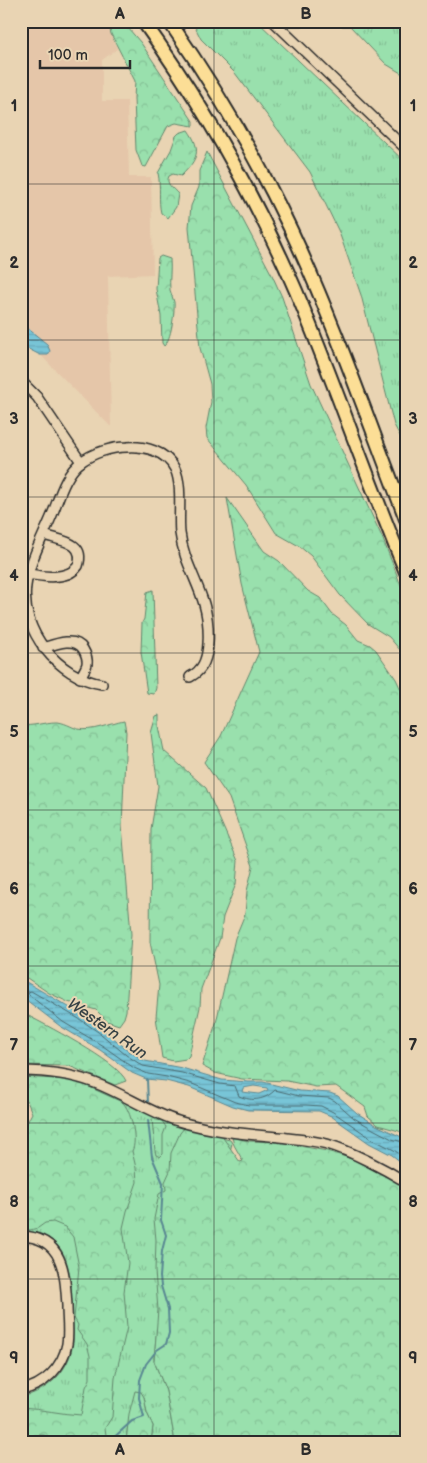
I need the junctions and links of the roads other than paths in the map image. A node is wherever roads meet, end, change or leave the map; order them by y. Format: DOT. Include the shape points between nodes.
graph roads {
  1 [pos="143,21"];
  2 [pos="169,21"];
  3 [pos="273,21"];
  4 [pos="406,149"];
  5 [pos="21,381"];
  6 [pos="81,462"];
  7 [pos="406,519"];
  8 [pos="44,535"];
  9 [pos="406,572"];
  10 [pos="28,574"];
  11 [pos="44,648"];
  12 [pos="190,677"];
  13 [pos="80,678"];
  14 [pos="102,684"];
  15 [pos="21,1071"];
  16 [pos="406,1182"];
  17 [pos="21,1236"];
  18 [pos="21,1390"];
  1 -- 9 [label="highway" via="211,125 272,240 318,345"];
  2 -- 7 [label="highway" via="234,123 291,230"];
  3 -- 4 [label="street"];
  5 -- 6 [label="street" via="38,397"];
  6 -- 8 [label="street" via="66,482"];
  6 -- 12 [label="street" via="112,449 144,447 165,457 175,469 180,534 185,557 204,605 208,630 205,660 200,670"];
  8 -- 10 [label="street"];
  8 -- 10 [label="street" via="77,548 80,553 78,566 69,574"];
  10 -- 11 [label="street" via="27,605 37,638"];
  11 -- 13 [label="street"];
  11 -- 13 [label="street" via="65,642 82,646 87,664"];
  13 -- 14 [label="street"];
  15 -- 16 [label="street" via="69,1075 178,1121 328,1144"];
  17 -- 18 [label="street" via="45,1243 60,1259 65,1275 68,1333 65,1353 56,1369 42,1382"];
}
